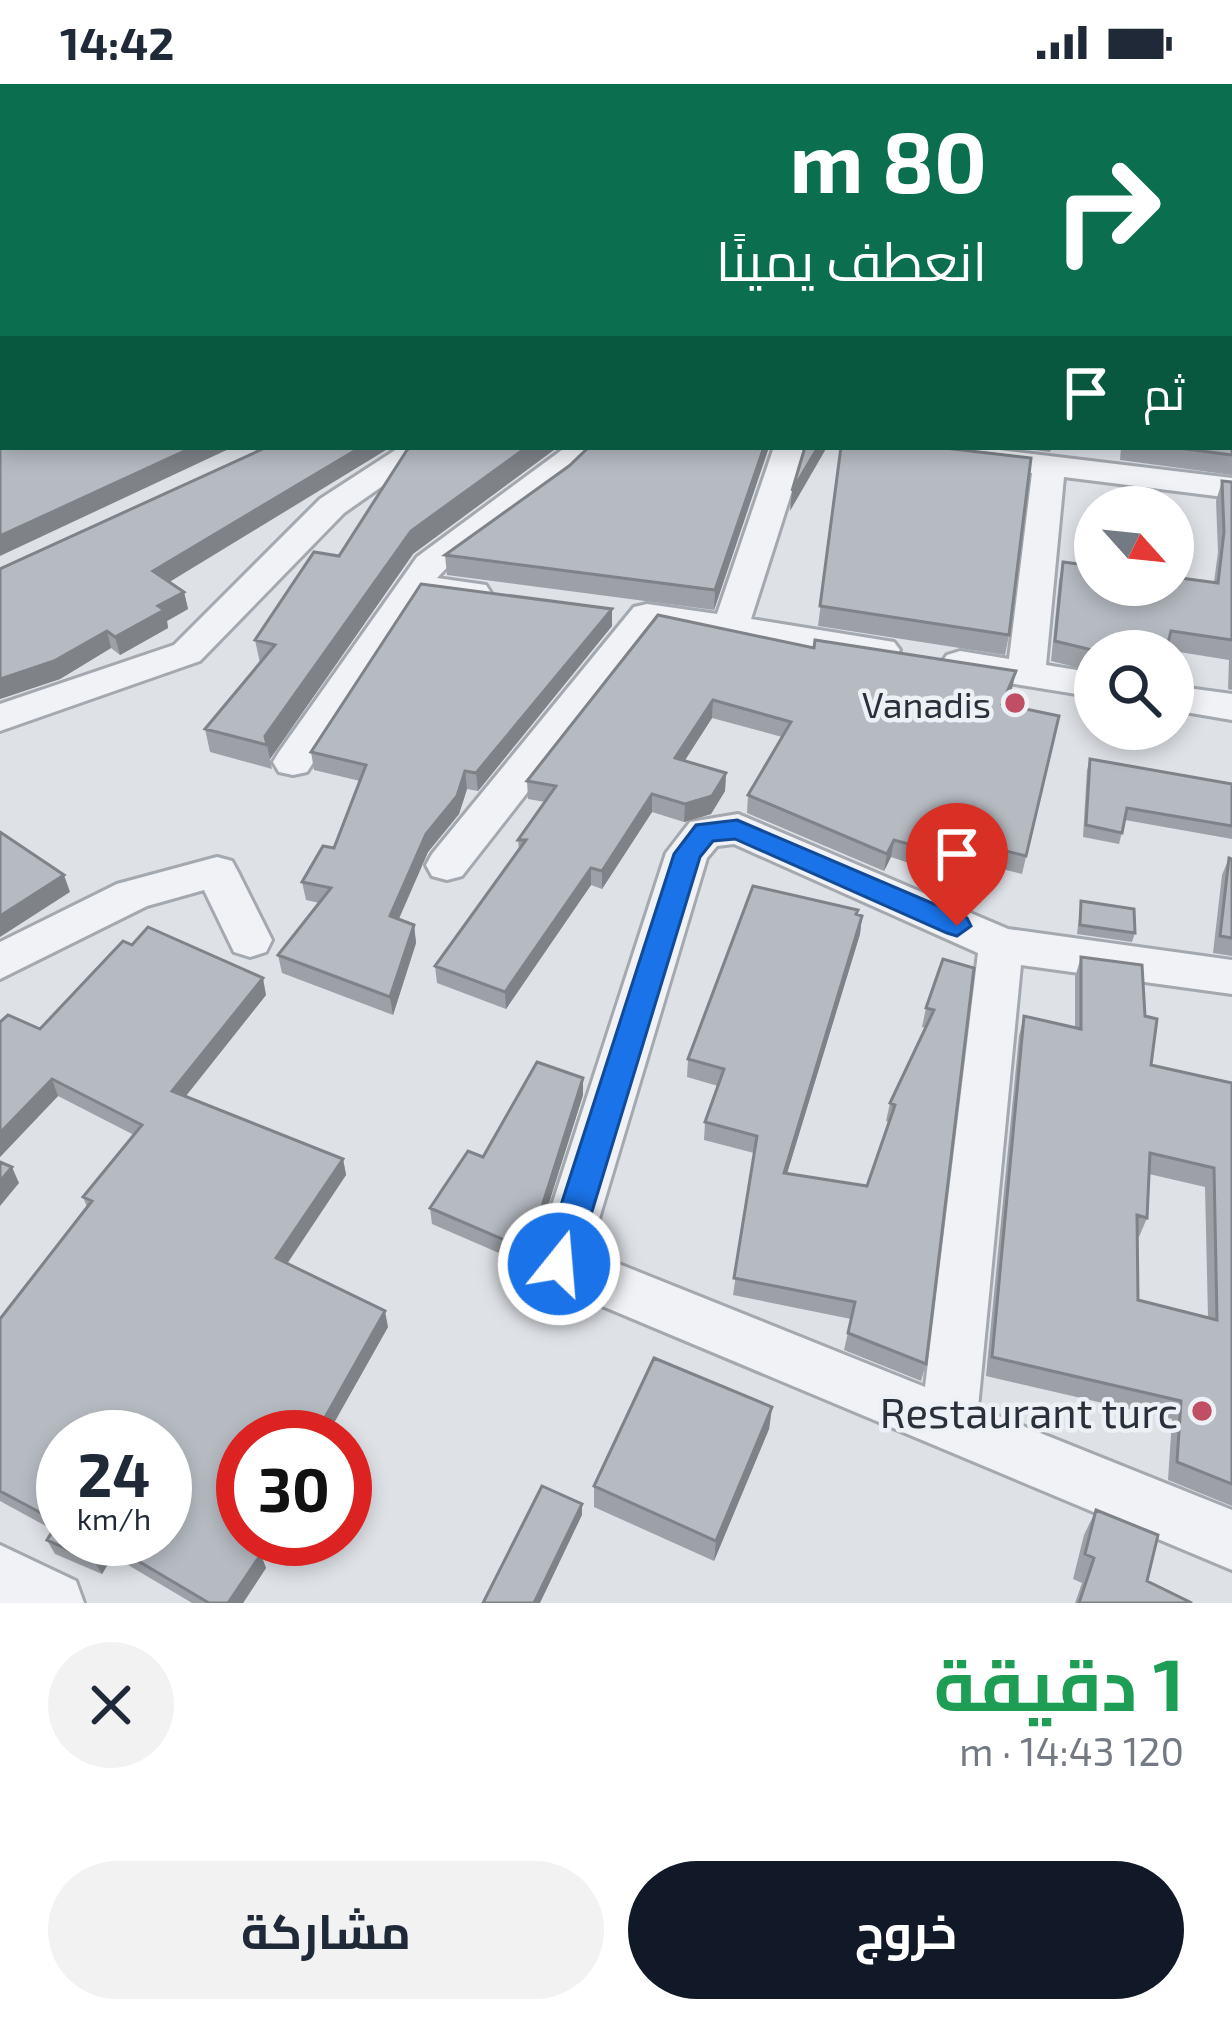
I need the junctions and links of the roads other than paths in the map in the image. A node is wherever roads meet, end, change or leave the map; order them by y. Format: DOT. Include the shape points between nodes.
graph roads {
  1 [pos="417,450"];
  2 [pos="582,450"];
  3 [pos="789,450"];
  4 [pos="919,450"];
  5 [pos="1049,466"];
  6 [pos="1232,488"];
  7 [pos="411,585"];
  8 [pos="506,597"];
  9 [pos="600,609"];
  10 [pos="647,615"];
  11 [pos="730,626"];
  12 [pos="1026,674"];
  13 [pos="1074,682"];
  14 [pos="1194,701"];
  15 [pos="1232,707"];
  16 [pos="0,718"];
  17 [pos="293,762"];
  18 [pos="447,865"];
  19 [pos="250,940"];
  20 [pos="1001,945"];
  21 [pos="0,962"];
  22 [pos="1232,976"];
  23 [pos="948,1427"];
  24 [pos="1232,1540"];
  25 [pos="0,1575"];
  26 [pos="54,1603"];
  1 -- 16 [label="street" via="332,506 187,652"];
  2 -- 7 [label="street"];
  3 -- 11 [label="street"];
  4 -- 5 [label="street"];
  5 -- 6 [label="street"];
  5 -- 12 [label="street"];
  7 -- 8 [label="street"];
  7 -- 17 [label="street"];
  9 -- 10 [label="street"];
  10 -- 11 [label="street"];
  10 -- 18 [label="street"];
  11 -- 12 [label="street"];
  12 -- 13 [label="street"];
  14 -- 15 [label="street"];
  19 -- 21 [label="street" via="217,872 131,895"];
  20 -- 22 [label="street"];
  20 -- 23 [label="street"];
  20 -- 23 [label="street" via="737,830 705,832 687,854 559,1264"];
  23 -- 24 [label="street"];
  25 -- 26 [label="street"];
}
